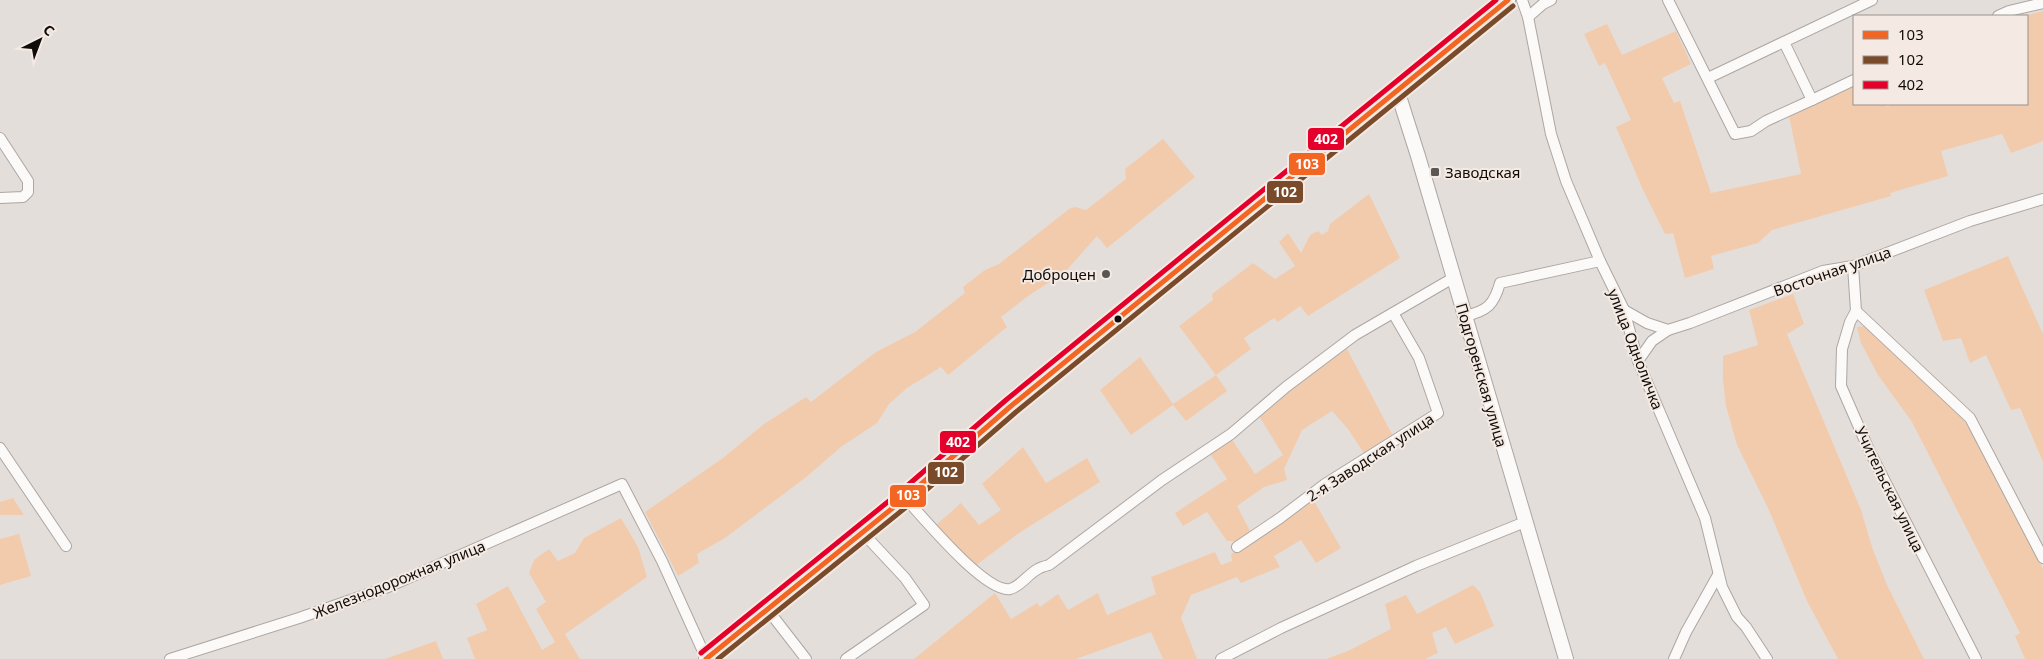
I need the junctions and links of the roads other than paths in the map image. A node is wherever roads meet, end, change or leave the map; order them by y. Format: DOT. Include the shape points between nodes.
graph roads {
  1 [pos="1508,0"];
  2 [pos="1522,0"];
  3 [pos="1551,0"];
  4 [pos="1668,0"];
  5 [pos="1872,0"];
  6 [pos="2043,3"];
  7 [pos="2000,15"];
  8 [pos="1528,17"];
  9 [pos="1784,42"];
  10 [pos="1708,78"];
  11 [pos="1853,80"];
  12 [pos="1397,90"];
  13 [pos="1812,100"];
  14 [pos="0,138"];
  15 [pos="0,198"];
  16 [pos="2043,199"];
  17 [pos="1600,261"];
  18 [pos="1853,266"];
  19 [pos="1453,278"];
  20 [pos="1624,310"];
  21 [pos="1856,311"];
  22 [pos="1393,312"];
  23 [pos="1465,316"];
  24 [pos="1668,330"];
  25 [pos="1638,361"];
  26 [pos="0,448"];
  27 [pos="905,498"];
  28 [pos="1525,522"];
  29 [pos="862,532"];
  30 [pos="66,546"];
  31 [pos="1237,547"];
  32 [pos="2043,558"];
  33 [pos="1718,575"];
  34 [pos="768,610"];
  35 [pos="170,659"];
  36 [pos="706,659"];
  37 [pos="806,659"];
  38 [pos="846,659"];
  39 [pos="1221,659"];
  40 [pos="1566,659"];
  41 [pos="1674,659"];
  42 [pos="1767,659"];
  43 [pos="1976,659"];
  1 -- 12 [label="main road"];
  2 -- 8 [label="street, улица Одноличка"];
  3 -- 8 [label="street"];
  4 -- 10 [label="street"];
  5 -- 9 [label="street"];
  6 -- 7 [label="street"];
  8 -- 17 [label="street, улица Одноличка" via="1551,134 1566,182"];
  9 -- 10 [label="street"];
  9 -- 13 [label="street"];
  10 -- 13 [label="street" via="1735,134 1751,131"];
  11 -- 13 [label="street"];
  12 -- 19 [label="main road, Подгоренская улица"];
  12 -- 27 [label="main road" via="1011,406"];
  14 -- 15 [label="street" via="28,181 28,192 23,197"];
  16 -- 18 [label="street, Восточная улица" via="1970,221"];
  17 -- 20 [label="street, улица Одноличка"];
  17 -- 23 [label="street" via="1500,283 1497,294 1484,311"];
  18 -- 21 [label="street, Учительская улица"];
  18 -- 24 [label="street, Восточная улица" via="1823,271"];
  19 -- 22 [label="street"];
  19 -- 23 [label="main road, Подгоренская улица"];
  20 -- 24 [label="street"];
  20 -- 25 [label="street, улица Одноличка"];
  21 -- 32 [label="street" via="1970,418"];
  21 -- 43 [label="street, Учительская улица" via="1842,349 1841,386 1869,450"];
  22 -- 27 [label="street" via="1355,335 1231,434 1012,589 1001,589 970,567"];
  22 -- 31 [label="street, 2-я Заводская улица" via="1420,358 1438,413 1325,484"];
  23 -- 28 [label="main road, Подгоренская улица"];
  24 -- 25 [label="street" via="1652,341"];
  25 -- 33 [label="street, улица Одноличка" via="1705,518"];
  26 -- 30 [label="street"];
  27 -- 29 [label="main road"];
  28 -- 39 [label="street" via="1416,566"];
  28 -- 40 [label="main road, Подгоренская улица"];
  29 -- 34 [label="main road"];
  29 -- 38 [label="street" via="905,578 924,605"];
  33 -- 41 [label="street"];
  33 -- 42 [label="street, улица Одноличка" via="1737,617"];
  34 -- 36 [label="main road"];
  34 -- 37 [label="street"];
  35 -- 36 [label="street, Железнодорожная улица" via="388,587 622,484 662,561"];
}
